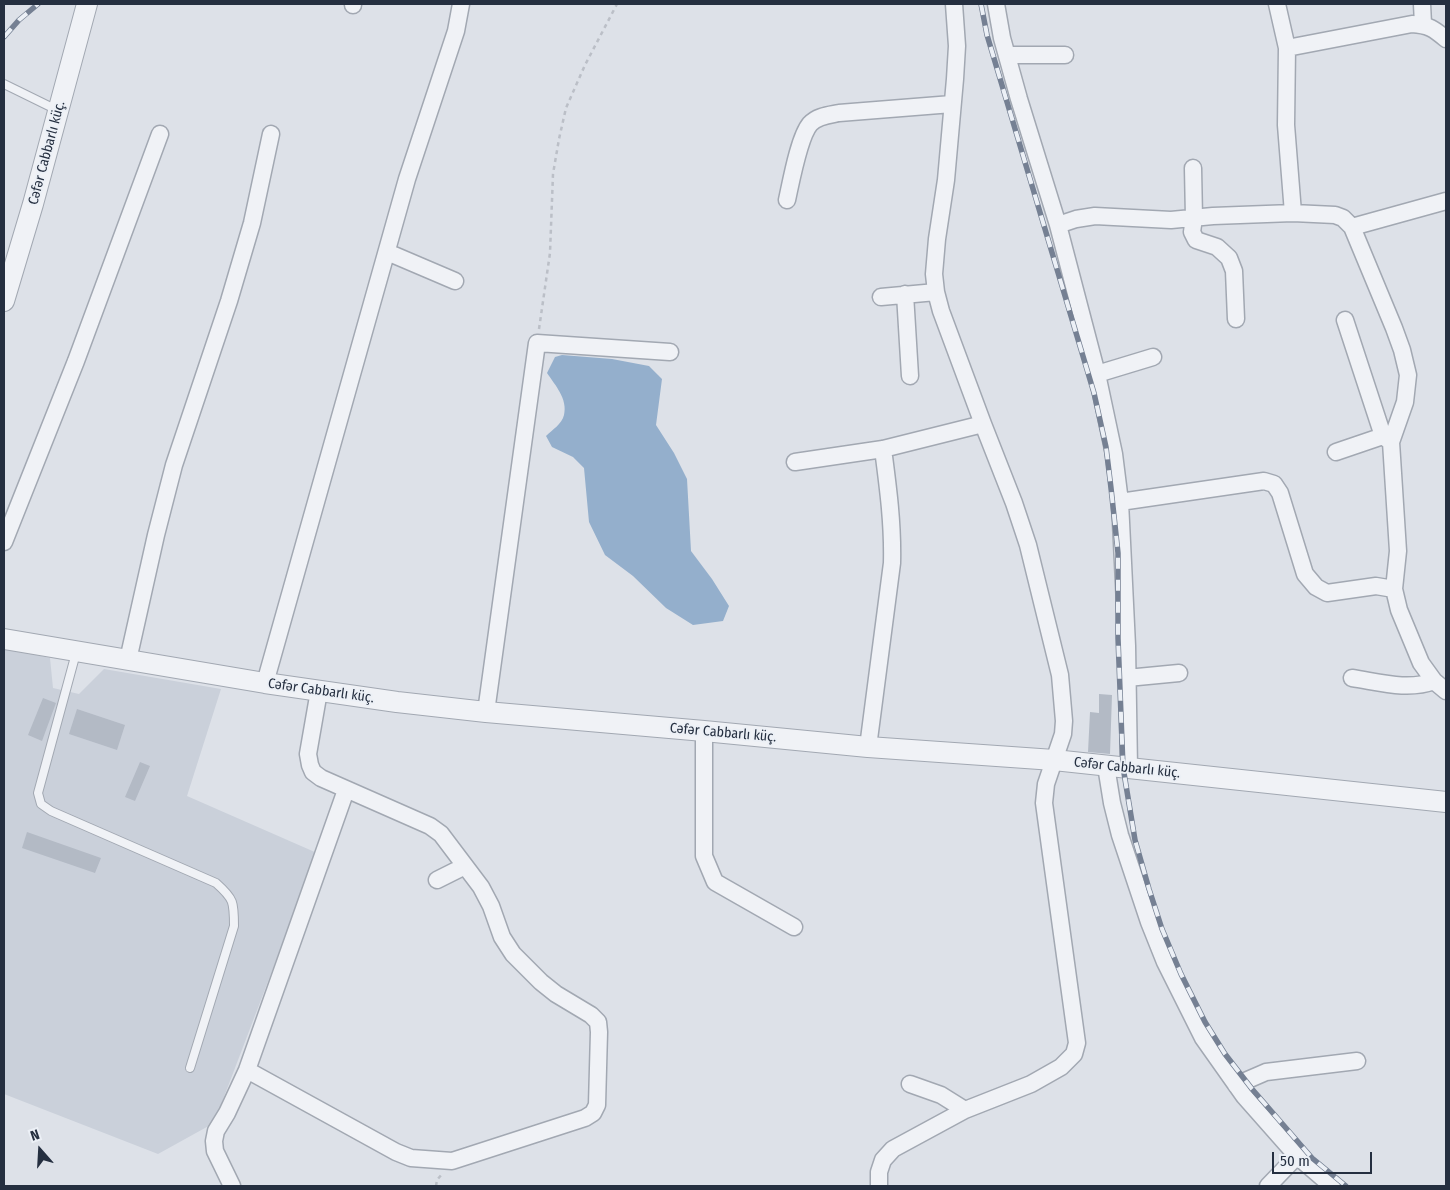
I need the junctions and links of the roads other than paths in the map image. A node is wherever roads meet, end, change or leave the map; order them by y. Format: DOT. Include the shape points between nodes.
graph roads {
  1 [pos="88,4"];
  2 [pos="461,4"];
  3 [pos="954,4"];
  4 [pos="996,4"];
  5 [pos="1277,4"];
  6 [pos="1422,4"];
  7 [pos="1423,24"];
  8 [pos="1446,39"];
  9 [pos="1287,48"];
  10 [pos="1007,55"];
  11 [pos="1065,55"];
  12 [pos="4,84"];
  13 [pos="952,104"];
  14 [pos="59,111"];
  15 [pos="160,134"];
  16 [pos="271,134"];
  17 [pos="1193,168"];
  18 [pos="786,200"];
  19 [pos="1446,201"];
  20 [pos="1293,213"];
  21 [pos="1194,218"];
  22 [pos="1058,225"];
  23 [pos="1352,227"];
  24 [pos="387,252"];
  25 [pos="454,281"];
  26 [pos="936,292"];
  27 [pos="905,294"];
  28 [pos="881,297"];
  29 [pos="4,301"];
  30 [pos="1236,319"];
  31 [pos="1345,320"];
  32 [pos="670,352"];
  33 [pos="1153,357"];
  34 [pos="1097,374"];
  35 [pos="910,376"];
  36 [pos="983,424"];
  37 [pos="1387,439"];
  38 [pos="883,449"];
  39 [pos="1336,452"];
  40 [pos="795,462"];
  41 [pos="1120,502"];
  42 [pos="4,542"];
  43 [pos="1394,588"];
  44 [pos="4,639"];
  45 [pos="77,651"];
  46 [pos="128,660"];
  47 [pos="1179,673"];
  48 [pos="1127,678"];
  49 [pos="1352,678"];
  50 [pos="265,683"];
  51 [pos="1440,686"];
  52 [pos="319,691"];
  53 [pos="486,712"];
  54 [pos="704,730"];
  55 [pos="868,747"];
  56 [pos="1054,760"];
  57 [pos="1106,766"];
  58 [pos="1129,768"];
  59 [pos="346,790"];
  60 [pos="1446,802"];
  61 [pos="465,866"];
  62 [pos="437,880"];
  63 [pos="794,927"];
  64 [pos="1357,1061"];
  65 [pos="190,1068"];
  66 [pos="247,1070"];
  67 [pos="910,1084"];
  68 [pos="1236,1085"];
  69 [pos="965,1110"];
  70 [pos="1298,1156"];
  71 [pos="232,1186"];
  72 [pos="878,1186"];
  73 [pos="1268,1186"];
  74 [pos="1332,1186"];
  1 -- 14 [label="street, Cəfər Cabbarlı küç."];
  2 -- 24 [label="street" via="456,31 416,148"];
  3 -- 13 [label="street" via="957,46"];
  4 -- 10 [label="street"];
  5 -- 9 [label="street"];
  6 -- 7 [label="street"];
  7 -- 8 [label="street"];
  7 -- 9 [label="street"];
  9 -- 20 [label="street" via="1286,125"];
  10 -- 11 [label="street"];
  10 -- 22 [label="street"];
  12 -- 14 [label="lane"];
  13 -- 18 [label="street" via="821,117 811,123 803,135"];
  13 -- 26 [label="street" via="934,274"];
  14 -- 29 [label="street, Cəfər Cabbarlı küç."];
  15 -- 42 [label="street" via="76,361"];
  16 -- 46 [label="street" via="250,232 174,465"];
  17 -- 21 [label="street"];
  19 -- 23 [label="street"];
  20 -- 21 [label="street"];
  20 -- 23 [label="street" via="1336,215"];
  21 -- 22 [label="street" via="1095,216"];
  21 -- 30 [label="street" via="1192,232 1196,240 1217,247 1229,258 1234,271"];
  22 -- 34 [label="street"];
  23 -- 37 [label="street" via="1394,328 1408,375 1405,402"];
  24 -- 25 [label="street"];
  24 -- 50 [label="street"];
  26 -- 27 [label="street"];
  26 -- 36 [label="street"];
  27 -- 28 [label="street"];
  27 -- 35 [label="street"];
  31 -- 37 [label="street"];
  32 -- 53 [label="street" via="537,343"];
  33 -- 34 [label="street"];
  34 -- 41 [label="street" via="1114,454"];
  36 -- 38 [label="street"];
  36 -- 56 [label="street" via="1028,545 1060,675 1064,721"];
  37 -- 39 [label="street"];
  37 -- 43 [label="street" via="1398,544"];
  38 -- 40 [label="street"];
  38 -- 55 [label="street" via="891,506 892,562"];
  41 -- 43 [label="street" via="1264,481 1274,484 1280,493 1305,574 1316,587 1327,593 1376,586"];
  41 -- 48 [label="street"];
  43 -- 51 [label="street" via="1399,610 1421,663"];
  44 -- 45 [label="street, Cəfər Cabbarlı küç."];
  45 -- 46 [label="street, Cəfər Cabbarlı küç."];
  45 -- 65 [label="lane" via="38,793 41,804 216,883 230,896 234,907 234,926"];
  46 -- 50 [label="street, Cəfər Cabbarlı küç."];
  47 -- 48 [label="street"];
  48 -- 58 [label="street"];
  49 -- 51 [label="street" via="1410,686"];
  50 -- 52 [label="street, Cəfər Cabbarlı küç."];
  52 -- 53 [label="street, Cəfər Cabbarlı küç."];
  52 -- 59 [label="street" via="308,754 310,765 321,778"];
  53 -- 54 [label="street, Cəfər Cabbarlı küç."];
  54 -- 55 [label="street, Cəfər Cabbarlı küç."];
  54 -- 63 [label="street" via="704,856 715,882"];
  55 -- 56 [label="street, Cəfər Cabbarlı küç."];
  56 -- 57 [label="street, Cəfər Cabbarlı küç."];
  56 -- 69 [label="street" via="1044,803 1076,1043 1074,1054 1061,1068 1031,1084"];
  57 -- 58 [label="street, Cəfər Cabbarlı küç."];
  57 -- 68 [label="street" via="1120,835 1165,962 1203,1038"];
  58 -- 60 [label="street, Cəfər Cabbarlı küç."];
  59 -- 61 [label="street" via="430,826 441,834"];
  59 -- 66 [label="street"];
  61 -- 62 [label="street"];
  61 -- 66 [label="street" via="492,906 502,937 513,954 541,982 598,1022 597,1105 593,1113 452,1161 410,1158"];
  64 -- 68 [label="street" via="1266,1072"];
  66 -- 71 [label="street" via="214,1141 215,1152"];
  67 -- 69 [label="street" via="941,1095"];
  68 -- 70 [label="street"];
  69 -- 72 [label="street" via="893,1149 883,1160"];
  70 -- 73 [label="street"];
  70 -- 74 [label="street"];
}
